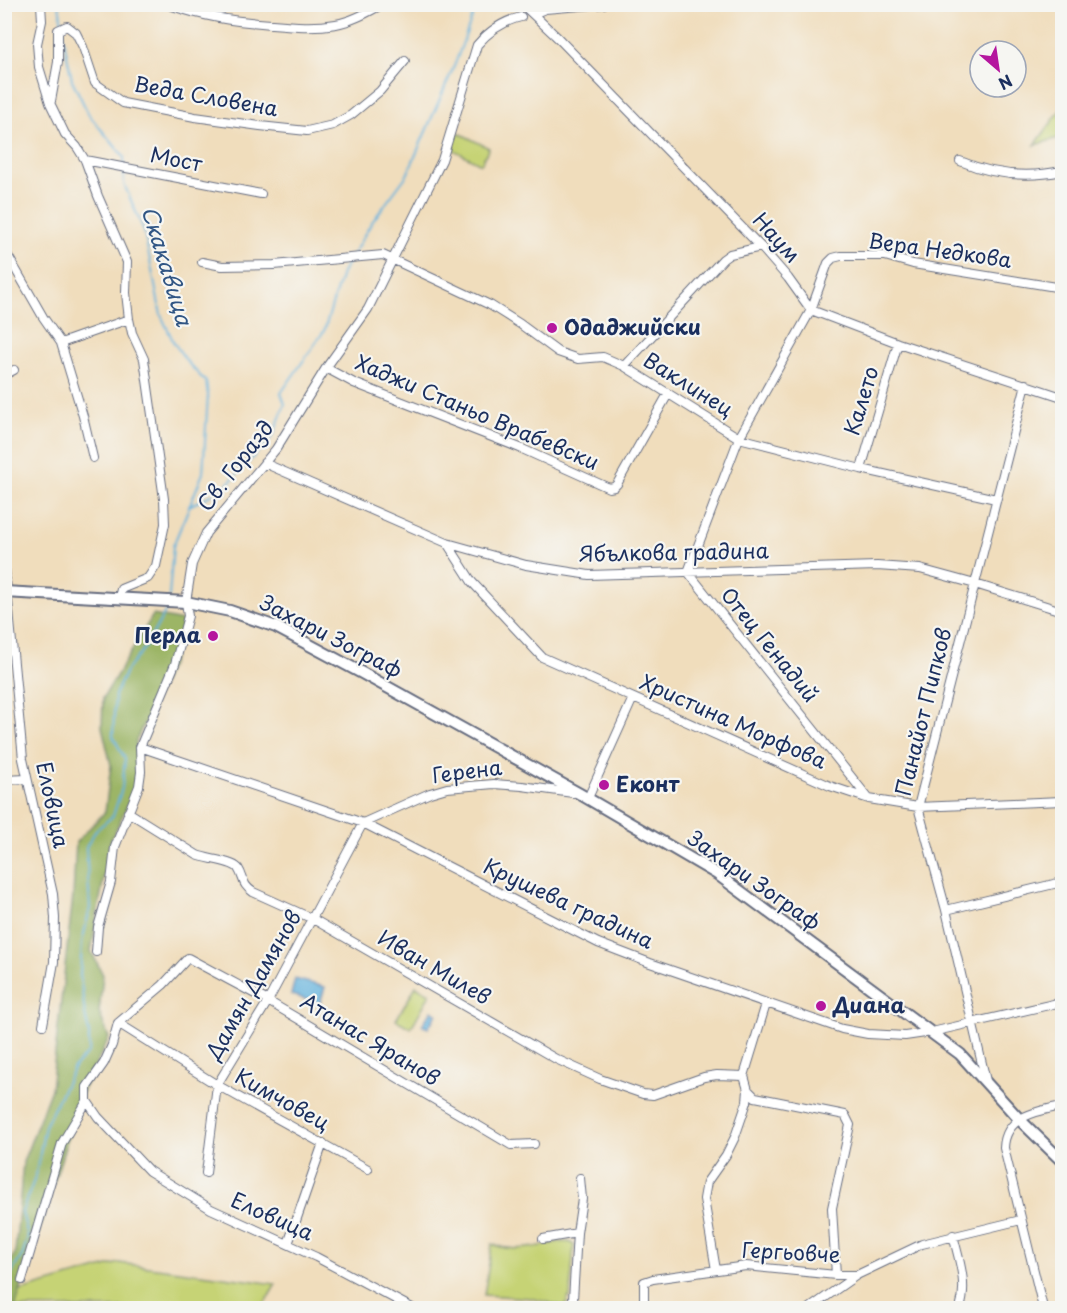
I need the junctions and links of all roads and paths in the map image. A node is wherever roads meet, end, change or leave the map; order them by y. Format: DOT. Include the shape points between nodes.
graph roads {
  1 [pos="41,4"];
  2 [pos="166,4"];
  3 [pos="383,4"];
  4 [pos="522,4"];
  5 [pos="604,4"];
  6 [pos="533,14"];
  7 [pos="521,16"];
  8 [pos="405,61"];
  9 [pos="50,104"];
  10 [pos="85,160"];
  11 [pos="960,161"];
  12 [pos="1062,171"];
  13 [pos="261,194"];
  14 [pos="761,247"];
  15 [pos="4,249"];
  16 [pos="392,259"];
  17 [pos="202,262"];
  18 [pos="1062,288"];
  19 [pos="811,310"];
  20 [pos="129,319"];
  21 [pos="61,343"];
  22 [pos="898,344"];
  23 [pos="624,366"];
  24 [pos="326,368"];
  25 [pos="14,370"];
  26 [pos="4,375"];
  27 [pos="1026,384"];
  28 [pos="668,394"];
  29 [pos="1062,397"];
  30 [pos="739,438"];
  31 [pos="93,458"];
  32 [pos="264,463"];
  33 [pos="861,469"];
  34 [pos="996,499"];
  35 [pos="447,543"];
  36 [pos="4,558"];
  37 [pos="688,572"];
  38 [pos="975,584"];
  39 [pos="6,592"];
  40 [pos="119,598"];
  41 [pos="182,602"];
  42 [pos="1062,612"];
  43 [pos="633,698"];
  44 [pos="140,747"];
  45 [pos="27,779"];
  46 [pos="4,780"];
  47 [pos="584,796"];
  48 [pos="869,799"];
  49 [pos="1062,801"];
  50 [pos="918,807"];
  51 [pos="128,812"];
  52 [pos="363,823"];
  53 [pos="1062,882"];
  54 [pos="946,910"];
  55 [pos="313,919"];
  56 [pos="96,952"];
  57 [pos="268,1001"];
  58 [pos="1062,1002"];
  59 [pos="766,1004"];
  60 [pos="118,1023"];
  61 [pos="973,1023"];
  62 [pos="43,1025"];
  63 [pos="932,1032"];
  64 [pos="744,1076"];
  65 [pos="987,1084"];
  66 [pos="217,1085"];
  67 [pos="748,1090"];
  68 [pos="87,1101"];
  69 [pos="1062,1106"];
  70 [pos="1019,1119"];
  71 [pos="323,1143"];
  72 [pos="534,1144"];
  73 [pos="1062,1161"];
  74 [pos="368,1169"];
  75 [pos="206,1173"];
  76 [pos="580,1178"];
  77 [pos="1021,1220"];
  78 [pos="577,1233"];
  79 [pos="953,1235"];
  80 [pos="543,1239"];
  81 [pos="288,1244"];
  82 [pos="716,1270"];
  83 [pos="836,1275"];
  84 [pos="857,1275"];
  85 [pos="22,1280"];
  86 [pos="412,1308"];
  87 [pos="579,1308"];
  88 [pos="645,1308"];
  89 [pos="810,1308"];
  90 [pos="960,1308"];
  91 [pos="1043,1308"];
  1 -- 9 [label="street" via="39,67"];
  2 -- 3 [label="street" via="225,21 306,27 337,24"];
  4 -- 6 [label="street, Наум"];
  5 -- 6 [label="street" via="545,9"];
  6 -- 14 [label="street, Наум"];
  7 -- 16 [label="street, Св. Горазд" via="487,33 477,45 442,160"];
  8 -- 9 [label="street, Веда Словена" via="380,91 351,115 333,125 307,131 195,117 123,103 95,83 83,46 67,26 58,30 58,62"];
  9 -- 10 [label="street" via="65,134"];
  10 -- 13 [label="street, Мост"];
  10 -- 20 [label="street" via="127,262"];
  11 -- 12 [label="street" via="1017,175"];
  14 -- 19 [label="street, Наум"];
  14 -- 23 [label="street" via="723,259"];
  15 -- 21 [label="street"];
  16 -- 17 [label="street, Ваклинец" via="383,255 222,266"];
  16 -- 23 [label="street, Ваклинец" via="490,305 558,352 578,359 603,357"];
  16 -- 24 [label="street, Св. Горазд" via="368,309"];
  18 -- 19 [label="street, Вера Недкова" via="885,256 841,256 828,263"];
  19 -- 22 [label="street"];
  19 -- 30 [label="street"];
  20 -- 21 [label="street"];
  20 -- 40 [label="street" via="144,359 165,524 156,566 148,578 121,590"];
  21 -- 31 [label="street"];
  22 -- 27 [label="street"];
  22 -- 33 [label="street, Калето"];
  23 -- 28 [label="street, Ваклинец"];
  24 -- 28 [label="street, Хаджи Станьо Врабевски" via="609,488 617,484"];
  24 -- 32 [label="street, Св. Горазд"];
  25 -- 26 [label="street"];
  27 -- 29 [label="street"];
  27 -- 34 [label="street, Панайот Пипков"];
  28 -- 30 [label="street, Ваклинец"];
  30 -- 33 [label="street, Ваклинец"];
  30 -- 37 [label="street"];
  32 -- 35 [label="street, Ябълкова градина"];
  32 -- 41 [label="street, Св. Горазд" via="206,533 192,564"];
  33 -- 34 [label="street, Ваклинец"];
  34 -- 38 [label="street, Панайот Пипков"];
  35 -- 37 [label="street, Ябълкова градина" via="526,565 589,575"];
  35 -- 43 [label="street, Христина Морфова" via="472,582 542,657"];
  36 -- 39 [label="street, Еловица"];
  37 -- 38 [label="street, Ябълкова градина" via="877,566 920,569"];
  37 -- 48 [label="street, Отец Генадий"];
  38 -- 42 [label="street, Ябълкова градина"];
  38 -- 50 [label="street, Панайот Пипков"];
  39 -- 40 [label="street, Захари Зограф"];
  39 -- 45 [label="street, Еловица"];
  40 -- 41 [label="street, Захари Зограф"];
  41 -- 44 [label="street, Св. Горазд" via="188,615 175,664"];
  41 -- 47 [label="street, Захари Зограф" via="230,610 276,627"];
  43 -- 47 [label="street"];
  43 -- 48 [label="street, Христина Морфова" via="830,786"];
  44 -- 51 [label="street, Св. Горазд" via="140,786"];
  44 -- 52 [label="street, Крушева градина"];
  45 -- 46 [label="street"];
  45 -- 62 [label="street, Еловица" via="55,918 54,962"];
  47 -- 52 [label="street, Герена" via="494,784 447,789"];
  47 -- 63 [label="street, Захари Зограф" via="717,874"];
  48 -- 50 [label="street, Христина Морфова"];
  49 -- 50 [label="street, Христина Морфова"];
  50 -- 54 [label="street, Панайот Пипков"];
  51 -- 55 [label="street, Иван Милев" via="197,855 231,863 245,887"];
  51 -- 56 [label="street, Св. Горазд" via="115,847"];
  52 -- 55 [label="street, Дамян Дамянов"];
  52 -- 59 [label="street, Крушева градина" via="598,943"];
  53 -- 54 [label="street"];
  54 -- 61 [label="street, Панайот Пипков"];
  55 -- 57 [label="street, Дамян Дамянов"];
  55 -- 64 [label="street, Иван Милев" via="556,1059 610,1083 653,1095 705,1077"];
  57 -- 60 [label="street, Атанас Яранов" via="188,958"];
  57 -- 66 [label="street, Дамян Дамянов"];
  57 -- 72 [label="street, Атанас Яранов" via="510,1145"];
  58 -- 61 [label="street, Крушева градина"];
  59 -- 63 [label="street, Крушева градина" via="868,1034 905,1036"];
  59 -- 64 [label="street"];
  60 -- 66 [label="street, Кимчовец"];
  60 -- 68 [label="street" via="104,1063 87,1087"];
  61 -- 63 [label="street, Крушева градина"];
  61 -- 65 [label="street, Панайот Пипков"];
  63 -- 65 [label="street, Захари Зограф" via="960,1054"];
  64 -- 67 [label="street"];
  65 -- 70 [label="street, Захари Зограф"];
  66 -- 71 [label="street, Кимчовец"];
  66 -- 75 [label="street, Дамян Дамянов"];
  67 -- 82 [label="street" via="735,1137 707,1182 704,1199"];
  67 -- 83 [label="street" via="754,1097 845,1115 850,1125 832,1208"];
  68 -- 81 [label="street, Еловица" via="149,1172 211,1209"];
  68 -- 85 [label="street" via="62,1143"];
  69 -- 70 [label="street"];
  70 -- 73 [label="street, Захари Зограф"];
  70 -- 77 [label="street" via="1004,1138 1004,1148"];
  71 -- 74 [label="street, Кимчовец"];
  71 -- 81 [label="street"];
  76 -- 78 [label="street" via="582,1199"];
  77 -- 79 [label="street"];
  77 -- 91 [label="street"];
  78 -- 80 [label="street"];
  78 -- 87 [label="street" via="573,1300"];
  79 -- 84 [label="street" via="922,1244"];
  79 -- 90 [label="street" via="964,1282"];
  81 -- 86 [label="street, Еловица"];
  82 -- 83 [label="street, Гергьовче" via="746,1266"];
  82 -- 88 [label="street, Гергьовче" via="644,1282"];
  83 -- 84 [label="street, Гергьовче"];
  84 -- 89 [label="street"];
}
